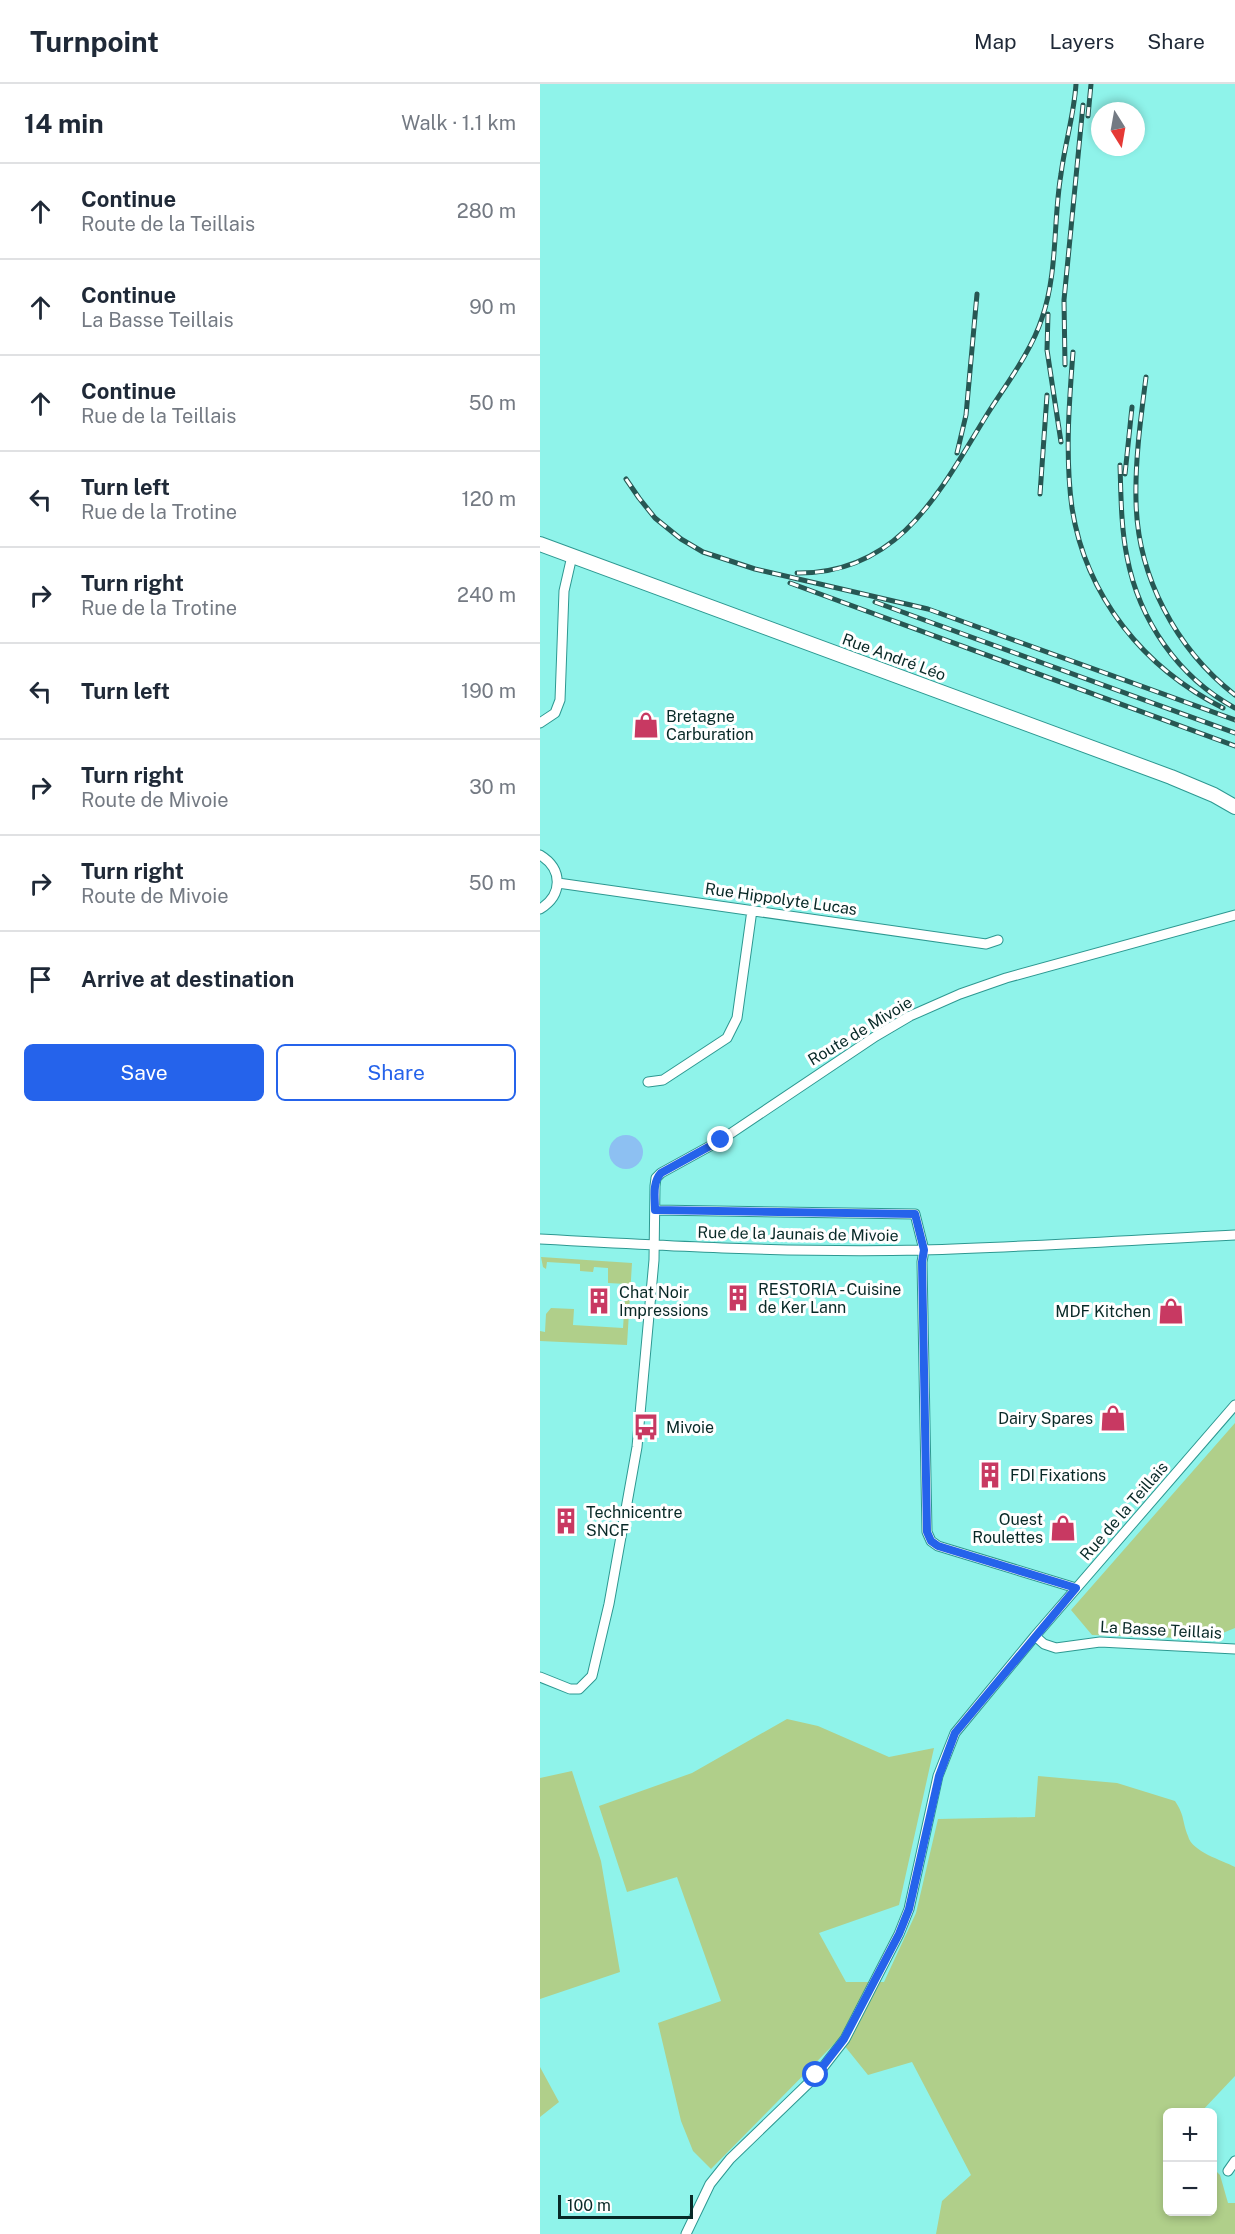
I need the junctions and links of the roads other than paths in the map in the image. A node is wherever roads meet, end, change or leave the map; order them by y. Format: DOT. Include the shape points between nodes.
graph roads {
  1 [pos="540,544"];
  2 [pos="572,556"];
  3 [pos="540,723"];
  4 [pos="1235,807"];
  5 [pos="540,855"];
  6 [pos="558,883"];
  7 [pos="540,909"];
  8 [pos="752,910"];
  9 [pos="1235,915"];
  10 [pos="999,940"];
  11 [pos="648,1082"];
  12 [pos="655,1210"];
  13 [pos="1235,1235"];
  14 [pos="540,1239"];
  15 [pos="654,1246"];
  16 [pos="924,1250"];
  17 [pos="1235,1405"];
  18 [pos="1076,1588"];
  19 [pos="1035,1636"];
  20 [pos="1235,1649"];
  21 [pos="540,1677"];
  22 [pos="1235,2161"];
  23 [pos="1228,2170"];
  24 [pos="686,2234"];
  1 -- 2 [label="street, Rue André Léo"];
  2 -- 3 [label="street" via="564,591 560,700 555,713"];
  2 -- 4 [label="street, Rue André Léo" via="1171,777"];
  5 -- 6 [label="street" via="550,862"];
  6 -- 7 [label="street" via="550,902"];
  6 -- 8 [label="street, Rue Hippolyte Lucas"];
  8 -- 10 [label="street, Rue Hippolyte Lucas" via="986,944"];
  8 -- 11 [label="street" via="737,1018 727,1038 663,1080"];
  9 -- 12 [label="street, Route de Mivoie" via="1006,978 910,1016 721,1140 661,1173 656,1178"];
  12 -- 15 [label="street, Route de Mivoie"];
  12 -- 16 [label="street" via="915,1214"];
  13 -- 16 [label="street, Rue de la Jaunais de Mivoie"];
  14 -- 15 [label="street, Rue de la Jaunais de Mivoie"];
  15 -- 16 [label="street, Rue de la Jaunais de Mivoie"];
  15 -- 21 [label="street, Route de Mivoie" via="637,1447 592,1676 579,1689"];
  16 -- 18 [label="street" via="927,1532 931,1541"];
  17 -- 18 [label="street, Rue de la Teillais"];
  18 -- 19 [label="street, Rue de la Teillais"];
  19 -- 20 [label="street, La Basse Teillais" via="1056,1648 1100,1641"];
  19 -- 24 [label="street" via="955,1733 939,1776 909,1909 850,2030 816,2075 730,2159 710,2184"];
  22 -- 23 [label="street"];
}
